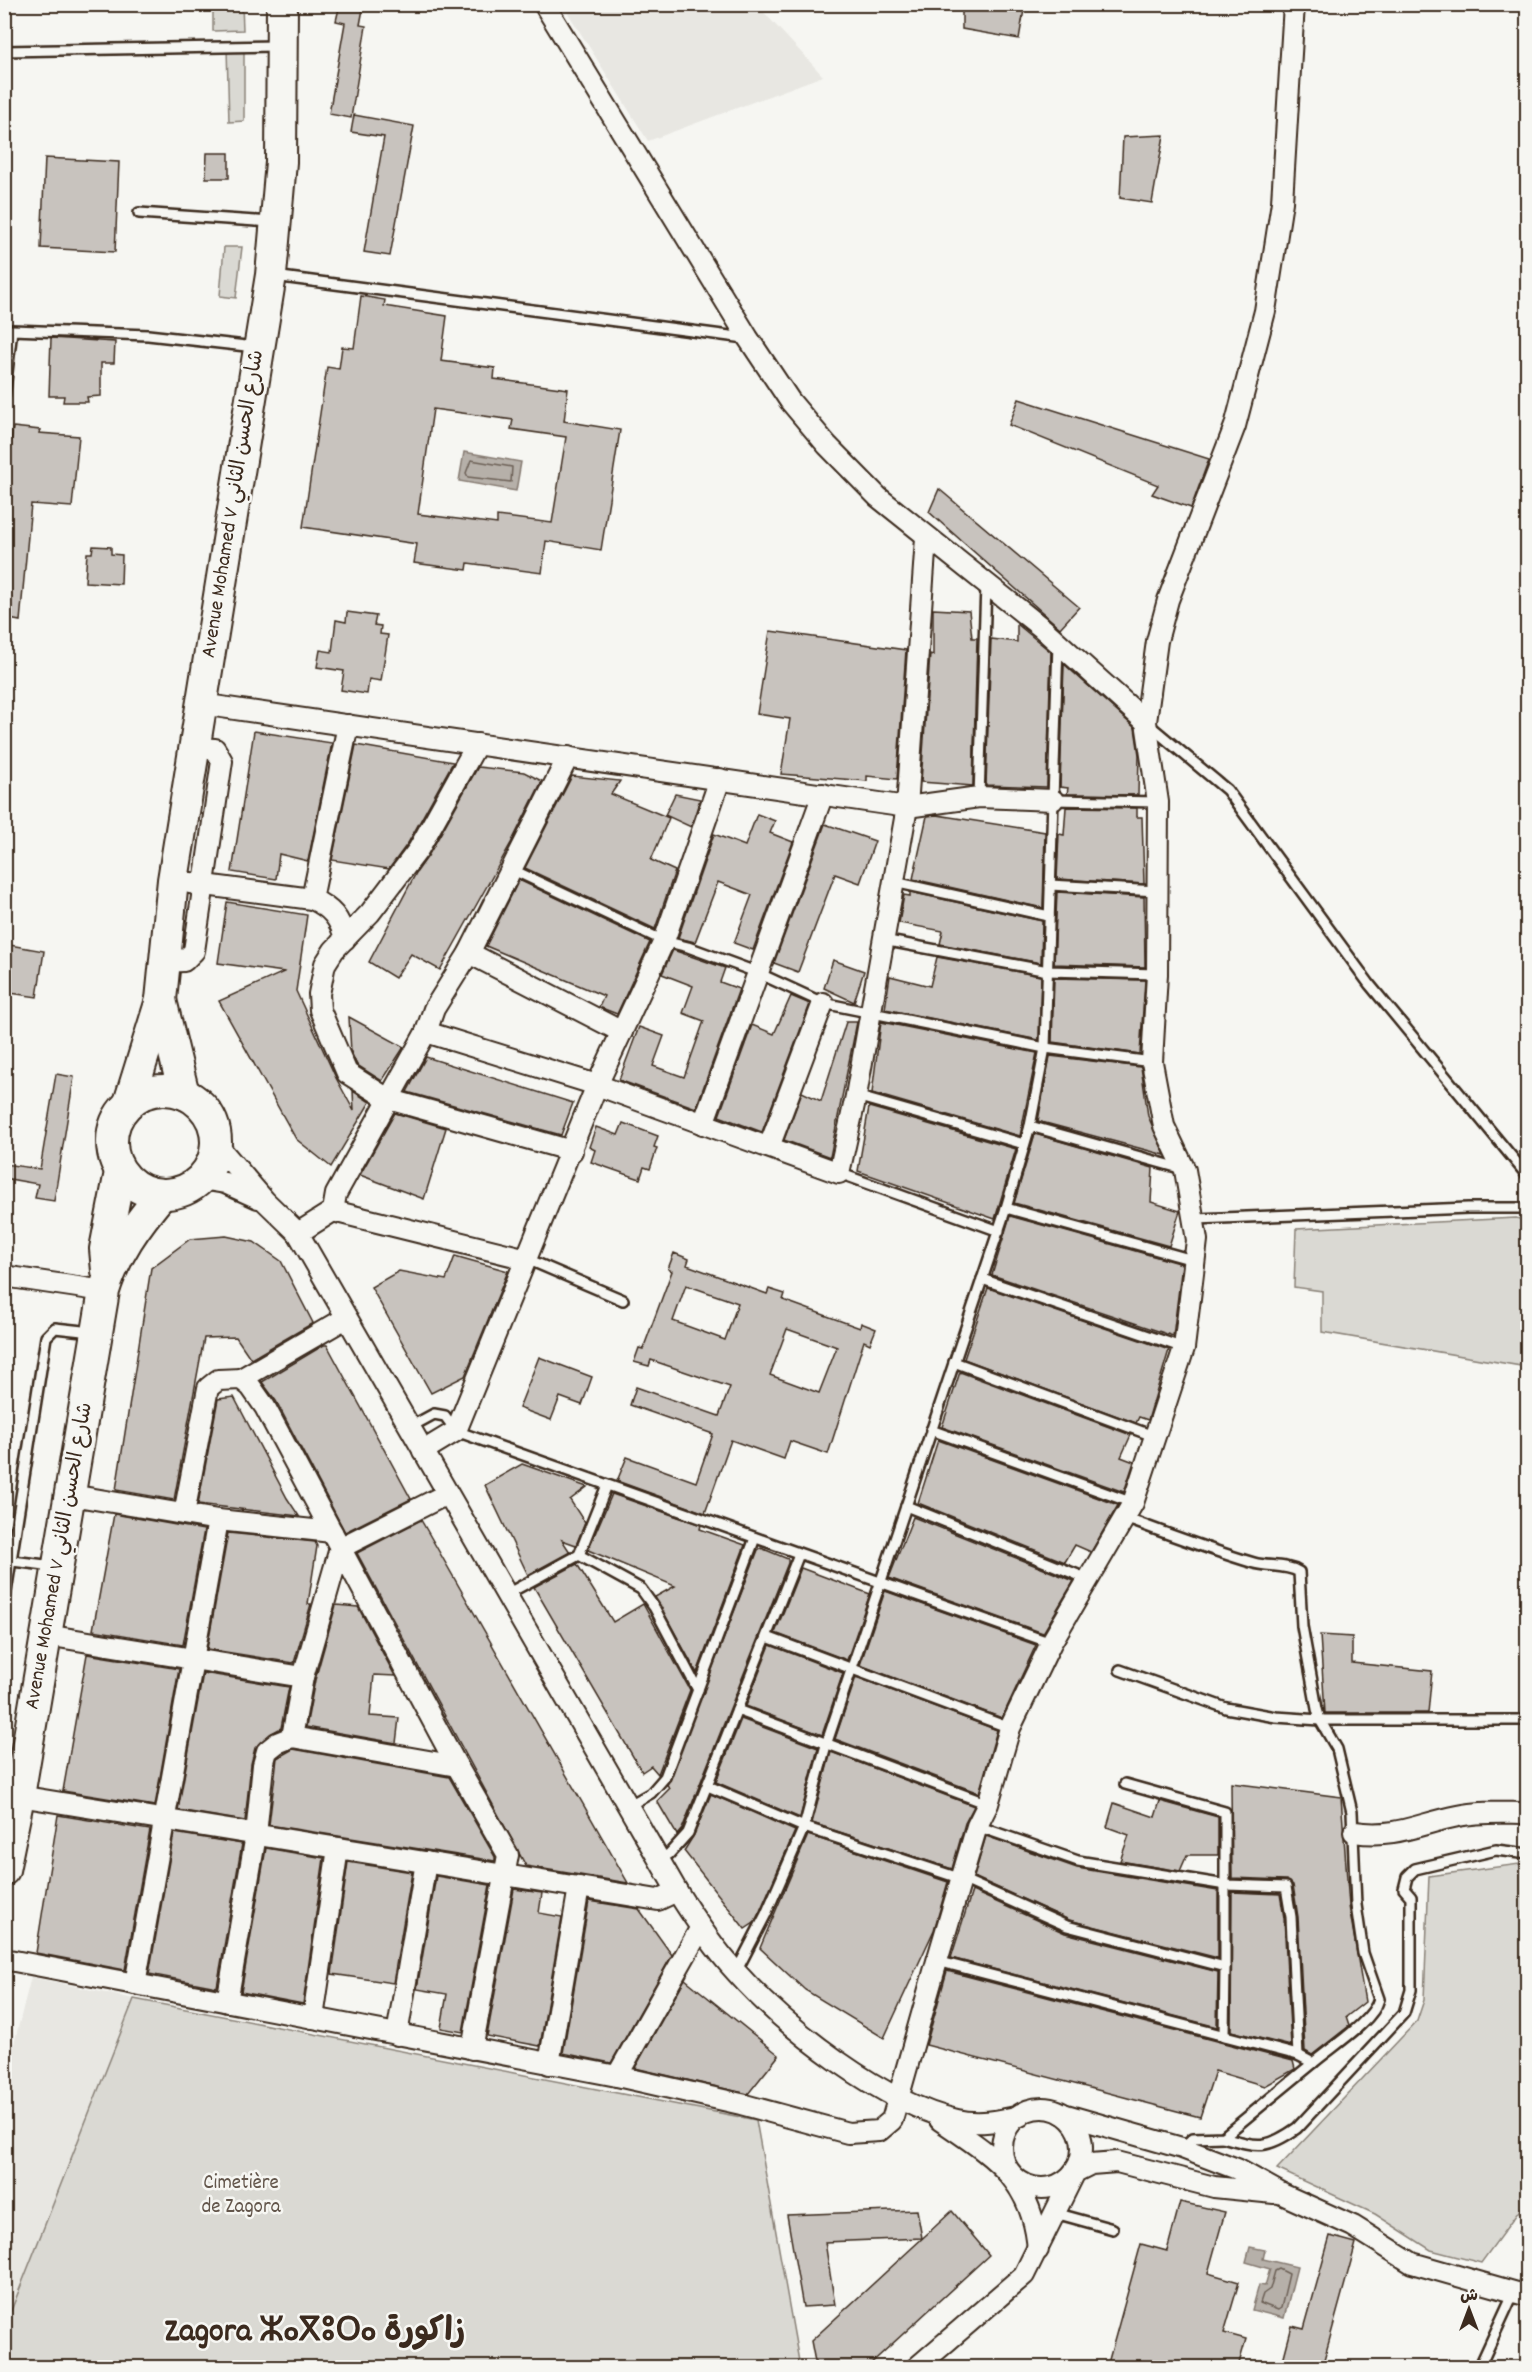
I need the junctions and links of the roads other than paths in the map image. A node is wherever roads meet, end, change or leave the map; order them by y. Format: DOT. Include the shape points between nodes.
graph roads {
  1 [pos="282,4"];
  2 [pos="544,4"];
  3 [pos="1294,4"];
  4 [pos="283,45"];
  5 [pos="4,51"];
  6 [pos="139,213"];
  7 [pos="277,222"];
  8 [pos="271,275"];
  9 [pos="4,321"];
  10 [pos="12,330"];
  11 [pos="748,338"];
  12 [pos="260,347"];
  13 [pos="4,398"];
  14 [pos="926,538"];
  15 [pos="986,585"];
  16 [pos="1058,644"];
  17 [pos="201,704"];
  18 [pos="1146,722"];
  19 [pos="348,725"];
  20 [pos="477,744"];
  21 [pos="194,748"];
  22 [pos="568,757"];
  23 [pos="720,779"];
  24 [pos="823,794"];
  25 [pos="979,797"];
  26 [pos="1053,800"];
  27 [pos="1158,802"];
  28 [pos="907,807"];
  29 [pos="511,869"];
  30 [pos="173,880"];
  31 [pos="894,882"];
  32 [pos="202,885"];
  33 [pos="1050,885"];
  34 [pos="1156,891"];
  35 [pos="312,899"];
  36 [pos="1049,916"];
  37 [pos="345,939"];
  38 [pos="884,940"];
  39 [pos="664,941"];
  40 [pos="469,953"];
  41 [pos="164,962"];
  42 [pos="1048,971"];
  43 [pos="756,972"];
  44 [pos="1157,974"];
  45 [pos="161,1000"];
  46 [pos="823,1003"];
  47 [pos="870,1014"];
  48 [pos="426,1032"];
  49 [pos="622,1032"];
  50 [pos="1045,1048"];
  51 [pos="1152,1062"];
  52 [pos="597,1085"];
  53 [pos="184,1094"];
  54 [pos="856,1096"];
  55 [pos="388,1099"];
  56 [pos="129,1103"];
  57 [pos="703,1124"];
  58 [pos="1030,1126"];
  59 [pos="1023,1144"];
  60 [pos="217,1146"];
  61 [pos="769,1147"];
  62 [pos="572,1151"];
  63 [pos="1185,1170"];
  64 [pos="120,1172"];
  65 [pos="839,1173"];
  66 [pos="1526,1174"];
  67 [pos="201,1179"];
  68 [pos="162,1194"];
  69 [pos="265,1201"];
  70 [pos="1006,1208"];
  71 [pos="1527,1208"];
  72 [pos="333,1211"];
  73 [pos="1196,1219"];
  74 [pos="999,1231"];
  75 [pos="298,1233"];
  76 [pos="527,1259"];
  77 [pos="1193,1260"];
  78 [pos="4,1276"];
  79 [pos="982,1279"];
  80 [pos="106,1284"];
  81 [pos="623,1300"];
  82 [pos="346,1318"];
  83 [pos="97,1333"];
  84 [pos="1184,1348"];
  85 [pos="954,1362"];
  86 [pos="241,1379"];
  87 [pos="410,1427"];
  88 [pos="931,1430"];
  89 [pos="456,1431"];
  90 [pos="1156,1437"];
  91 [pos="423,1451"];
  92 [pos="607,1485"];
  93 [pos="447,1494"];
  94 [pos="71,1495"];
  95 [pos="906,1506"];
  96 [pos="1129,1511"];
  97 [pos="184,1514"];
  98 [pos="218,1520"];
  99 [pos="755,1538"];
  100 [pos="336,1540"];
  101 [pos="799,1554"];
  102 [pos="579,1555"];
  103 [pos="12,1561"];
  104 [pos="58,1567"];
  105 [pos="1088,1579"];
  106 [pos="880,1583"];
  107 [pos="505,1595"];
  108 [pos="4,1605"];
  109 [pos="46,1635"];
  110 [pos="767,1637"];
  111 [pos="1051,1643"];
  112 [pos="193,1659"];
  113 [pos="852,1667"];
  114 [pos="1120,1670"];
  115 [pos="303,1677"];
  116 [pos="698,1690"];
  117 [pos="737,1710"];
  118 [pos="1320,1720"];
  119 [pos="1527,1720"];
  120 [pos="1010,1728"];
  121 [pos="292,1737"];
  122 [pos="826,1744"];
  123 [pos="457,1766"];
  124 [pos="1125,1784"];
  125 [pos="708,1786"];
  126 [pos="14,1801"];
  127 [pos="988,1804"];
  128 [pos="628,1806"];
  129 [pos="1527,1813"];
  130 [pos="164,1820"];
  131 [pos="977,1826"];
  132 [pos="804,1827"];
  133 [pos="1354,1832"];
  134 [pos="256,1835"];
  135 [pos="338,1848"];
  136 [pos="6,1853"];
  137 [pos="1527,1854"];
  138 [pos="658,1860"];
  139 [pos="426,1862"];
  140 [pos="504,1875"];
  141 [pos="962,1879"];
  142 [pos="1226,1885"];
  143 [pos="579,1887"];
  144 [pos="677,1892"];
  145 [pos="700,1929"];
  146 [pos="4,1959"];
  147 [pos="937,1961"];
  148 [pos="1225,1967"];
  149 [pos="736,1972"];
  150 [pos="135,1984"];
  151 [pos="227,2002"];
  152 [pos="313,2018"];
  153 [pos="397,2034"];
  154 [pos="1224,2036"];
  155 [pos="472,2049"];
  156 [pos="1298,2055"];
  157 [pos="1312,2062"];
  158 [pos="549,2064"];
  159 [pos="616,2076"];
  160 [pos="898,2098"];
  161 [pos="928,2112"];
  162 [pos="1064,2114"];
  163 [pos="1020,2116"];
  164 [pos="1222,2137"];
  165 [pos="1182,2148"];
  166 [pos="1075,2172"];
  167 [pos="1014,2177"];
  168 [pos="1173,2177"];
  169 [pos="1282,2194"];
  170 [pos="1055,2213"];
  171 [pos="1113,2229"];
  172 [pos="1038,2250"];
  173 [pos="1520,2295"];
  174 [pos="916,2367"];
  175 [pos="1479,2367"];
  1 -- 4 [label="main road, Avenue Mohamed V شارع الحسن الثاني"];
  2 -- 11 [label="street"];
  3 -- 18 [label="street" via="1282,202 1265,311 1234,426 1156,640"];
  4 -- 5 [label="lane"];
  4 -- 7 [label="main road, Avenue Mohamed V شارع الحسن الثاني"];
  6 -- 7 [label="lane"];
  7 -- 8 [label="main road, Avenue Mohamed V شارع الحسن الثاني"];
  8 -- 11 [label="lane"];
  8 -- 12 [label="main road, Avenue Mohamed V شارع الحسن الثاني"];
  9 -- 10 [label="lane"];
  10 -- 12 [label="lane" via="148,335"];
  10 -- 13 [label="lane"];
  11 -- 14 [label="street" via="790,401 827,445 878,498"];
  12 -- 17 [label="main road, Avenue Mohamed V شارع الحسن الثاني"];
  14 -- 15 [label="street"];
  14 -- 28 [label="street"];
  15 -- 16 [label="street"];
  15 -- 25 [label="lane"];
  16 -- 18 [label="street"];
  16 -- 26 [label="lane"];
  17 -- 19 [label="street"];
  17 -- 21 [label="main road, Avenue Mohamed V شارع الحسن الثاني"];
  18 -- 27 [label="street"];
  18 -- 66 [label="lane" via="1227,790 1370,985"];
  19 -- 20 [label="street"];
  19 -- 35 [label="street"];
  20 -- 22 [label="street"];
  20 -- 37 [label="street" via="417,850 370,913"];
  21 -- 30 [label="main road, Avenue Mohamed V شارع الحسن الثاني"];
  21 -- 32 [label="street" via="215,749 222,761"];
  22 -- 23 [label="street"];
  22 -- 29 [label="street"];
  23 -- 24 [label="street"];
  23 -- 39 [label="street"];
  24 -- 28 [label="street"];
  24 -- 43 [label="street"];
  25 -- 26 [label="street"];
  25 -- 28 [label="street"];
  26 -- 27 [label="lane"];
  26 -- 33 [label="lane"];
  27 -- 34 [label="street"];
  28 -- 31 [label="street"];
  29 -- 39 [label="lane"];
  29 -- 40 [label="street"];
  30 -- 32 [label="street"];
  30 -- 41 [label="main road, Avenue Mohamed V شارع الحسن الثاني"];
  31 -- 36 [label="lane"];
  31 -- 38 [label="street"];
  32 -- 35 [label="street"];
  32 -- 41 [label="street" via="192,955 180,962"];
  33 -- 34 [label="lane"];
  33 -- 36 [label="lane"];
  34 -- 44 [label="street"];
  35 -- 37 [label="street" via="329,907"];
  36 -- 42 [label="lane"];
  37 -- 55 [label="street" via="325,964 320,1010 347,1073"];
  38 -- 42 [label="lane"];
  38 -- 47 [label="street"];
  39 -- 43 [label="lane"];
  39 -- 49 [label="street"];
  40 -- 48 [label="street" via="434,1009"];
  40 -- 49 [label="street"];
  41 -- 45 [label="main road, Avenue Mohamed V شارع الحسن الثاني"];
  42 -- 44 [label="lane"];
  42 -- 50 [label="lane"];
  43 -- 46 [label="lane"];
  43 -- 57 [label="street"];
  44 -- 51 [label="street"];
  45 -- 53 [label="main road, Avenue Mohamed V شارع الحسن الثاني"];
  45 -- 56 [label="main road, Avenue Mohamed V شارع الحسن الثاني"];
  46 -- 47 [label="lane"];
  46 -- 61 [label="street"];
  47 -- 50 [label="lane"];
  47 -- 54 [label="street"];
  48 -- 52 [label="street"];
  48 -- 55 [label="street"];
  49 -- 52 [label="street"];
  50 -- 51 [label="lane"];
  50 -- 58 [label="lane"];
  51 -- 63 [label="street" via="1164,1126"];
  52 -- 57 [label="street"];
  52 -- 62 [label="street"];
  53 -- 56 [label="main road" via="156,1090"];
  53 -- 60 [label="main road" via="209,1114"];
  54 -- 59 [label="lane"];
  54 -- 65 [label="street"];
  55 -- 62 [label="street"];
  55 -- 72 [label="street" via="336,1194"];
  56 -- 64 [label="main road, Avenue Mohamed V شارع الحسن الثاني" via="119,1114 111,1143"];
  57 -- 61 [label="street"];
  58 -- 59 [label="lane"];
  58 -- 63 [label="lane"];
  59 -- 70 [label="lane"];
  60 -- 67 [label="main road"];
  60 -- 69 [label="street"];
  61 -- 65 [label="street"];
  62 -- 76 [label="street"];
  63 -- 73 [label="street"];
  64 -- 68 [label="main road" via="139,1187"];
  64 -- 80 [label="main road, Avenue Mohamed V شارع الحسن الثاني" via="105,1249"];
  65 -- 74 [label="lane"];
  67 -- 68 [label="main road" via="177,1193"];
  67 -- 69 [label="street" via="225,1183"];
  68 -- 80 [label="main road, Avenue Mohamed V شارع الحسن الثاني" via="135,1228"];
  69 -- 75 [label="street"];
  70 -- 74 [label="lane"];
  70 -- 77 [label="lane"];
  71 -- 73 [label="lane"];
  72 -- 75 [label="street"];
  72 -- 76 [label="street"];
  73 -- 77 [label="street"];
  74 -- 79 [label="lane"];
  75 -- 82 [label="street"];
  76 -- 81 [label="lane"];
  76 -- 89 [label="street"];
  77 -- 84 [label="street"];
  78 -- 80 [label="street"];
  79 -- 84 [label="lane"];
  79 -- 85 [label="lane"];
  80 -- 83 [label="main road, Avenue Mohamed V شارع الحسن الثاني"];
  82 -- 86 [label="street"];
  82 -- 87 [label="street"];
  83 -- 94 [label="main road, Avenue Mohamed V شارع الحسن الثاني"];
  83 -- 103 [label="lane" via="61,1327 46,1337"];
  84 -- 90 [label="street"];
  85 -- 88 [label="lane"];
  85 -- 90 [label="lane"];
  86 -- 97 [label="street" via="218,1380 208,1388"];
  86 -- 100 [label="street" via="265,1407"];
  87 -- 89 [label="lane" via="434,1414 445,1416"];
  87 -- 91 [label="street"];
  88 -- 95 [label="lane"];
  88 -- 96 [label="lane"];
  89 -- 91 [label="street"];
  89 -- 92 [label="lane"];
  90 -- 96 [label="street"];
  91 -- 93 [label="street"];
  92 -- 99 [label="lane"];
  92 -- 102 [label="lane"];
  93 -- 100 [label="street"];
  93 -- 107 [label="street"];
  94 -- 97 [label="street"];
  94 -- 104 [label="main road, Avenue Mohamed V شارع الحسن الثاني"];
  95 -- 105 [label="lane"];
  95 -- 106 [label="lane"];
  96 -- 105 [label="street"];
  96 -- 118 [label="lane" via="1219,1552 1299,1572 1302,1626"];
  97 -- 98 [label="street"];
  98 -- 100 [label="street"];
  98 -- 112 [label="street"];
  99 -- 101 [label="lane"];
  99 -- 116 [label="lane"];
  100 -- 115 [label="street"];
  100 -- 123 [label="street"];
  101 -- 106 [label="lane"];
  101 -- 110 [label="lane"];
  102 -- 107 [label="lane"];
  102 -- 116 [label="lane" via="641,1589"];
  103 -- 104 [label="lane"];
  103 -- 108 [label="lane"];
  104 -- 109 [label="main road, Avenue Mohamed V شارع الحسن الثاني"];
  105 -- 111 [label="street"];
  106 -- 111 [label="lane"];
  106 -- 113 [label="lane"];
  107 -- 128 [label="street"];
  109 -- 112 [label="street"];
  109 -- 126 [label="main road, Avenue Mohamed V شارع الحسن الثاني"];
  110 -- 113 [label="lane"];
  110 -- 117 [label="lane"];
  111 -- 120 [label="street"];
  112 -- 115 [label="street"];
  112 -- 130 [label="street"];
  113 -- 120 [label="lane"];
  113 -- 122 [label="lane"];
  114 -- 118 [label="lane" via="1226,1708 1276,1718"];
  115 -- 121 [label="street"];
  116 -- 128 [label="lane" via="665,1777 651,1793"];
  117 -- 122 [label="lane"];
  117 -- 125 [label="lane"];
  118 -- 119 [label="lane"];
  118 -- 133 [label="lane" via="1337,1749"];
  120 -- 127 [label="street"];
  121 -- 123 [label="street"];
  121 -- 134 [label="street" via="267,1751"];
  122 -- 127 [label="lane"];
  122 -- 132 [label="lane"];
  123 -- 140 [label="street" via="508,1855"];
  124 -- 142 [label="lane" via="1225,1812"];
  125 -- 132 [label="lane"];
  125 -- 138 [label="lane" via="687,1833 669,1854"];
  126 -- 130 [label="street"];
  126 -- 136 [label="main road, Avenue Mohamed V شارع الحسن الثاني"];
  127 -- 131 [label="street"];
  128 -- 138 [label="street"];
  129 -- 133 [label="street" via="1458,1816 1400,1833"];
  130 -- 134 [label="street"];
  130 -- 150 [label="street"];
  131 -- 141 [label="street"];
  131 -- 142 [label="lane" via="1078,1861"];
  132 -- 141 [label="lane"];
  132 -- 149 [label="lane"];
  133 -- 157 [label="lane" via="1356,1905 1363,1953 1379,1999 1364,2021"];
  134 -- 135 [label="street"];
  134 -- 151 [label="street"];
  135 -- 139 [label="street"];
  135 -- 152 [label="street"];
  137 -- 164 [label="lane" via="1496,1850 1415,1869 1404,1888 1412,1897 1411,1990 1404,2013 1297,2128 1278,2141 1253,2146"];
  138 -- 144 [label="street"];
  139 -- 140 [label="street"];
  139 -- 153 [label="street"];
  140 -- 143 [label="street"];
  140 -- 155 [label="street"];
  141 -- 147 [label="street"];
  141 -- 148 [label="lane" via="1066,1926"];
  142 -- 148 [label="lane"];
  142 -- 156 [label="lane" via="1288,1890"];
  143 -- 144 [label="street" via="658,1900"];
  143 -- 158 [label="street"];
  144 -- 145 [label="street"];
  145 -- 149 [label="street"];
  145 -- 159 [label="street"];
  146 -- 150 [label="street"];
  147 -- 154 [label="lane"];
  147 -- 160 [label="street"];
  148 -- 154 [label="lane"];
  149 -- 160 [label="street" via="842,2063"];
  150 -- 151 [label="street"];
  151 -- 152 [label="street"];
  152 -- 153 [label="street"];
  153 -- 155 [label="street"];
  154 -- 156 [label="lane"];
  155 -- 158 [label="street"];
  156 -- 157 [label="lane"];
  157 -- 164 [label="lane"];
  158 -- 159 [label="street"];
  159 -- 160 [label="street" via="848,2133 867,2133 887,2126"];
  160 -- 161 [label="street"];
  161 -- 163 [label="street" via="978,2122"];
  161 -- 167 [label="street"];
  162 -- 163 [label="street" via="1040,2108"];
  162 -- 165 [label="street"];
  162 -- 166 [label="street" via="1080,2133 1083,2146"];
  163 -- 167 [label="street" via="1008,2127 1003,2139 1002,2153"];
  164 -- 165 [label="lane" via="1193,2138"];
  165 -- 168 [label="street"];
  165 -- 169 [label="street" via="1237,2169"];
  166 -- 167 [label="street" via="1053,2187 1025,2185"];
  166 -- 168 [label="street" via="1091,2164 1117,2162"];
  166 -- 170 [label="street"];
  167 -- 172 [label="street" via="1032,2210"];
  168 -- 169 [label="street" via="1233,2190"];
  169 -- 173 [label="street" via="1353,2226 1412,2263"];
  170 -- 171 [label="lane"];
  170 -- 172 [label="street"];
  172 -- 174 [label="street" via="1011,2288"];
  173 -- 175 [label="lane"];
}
